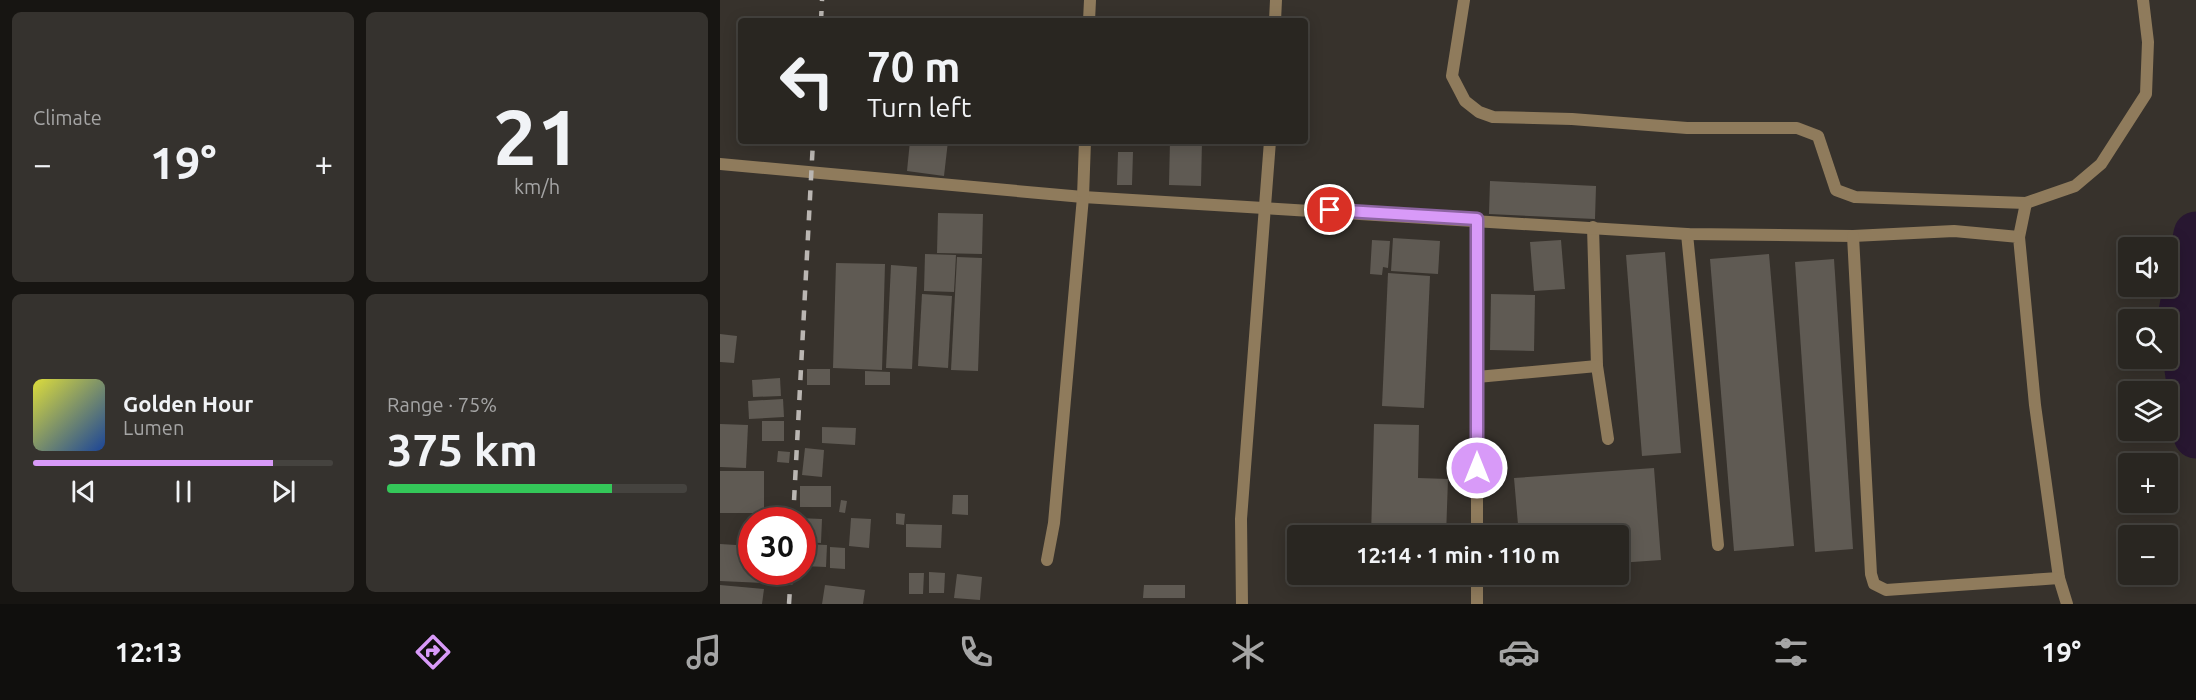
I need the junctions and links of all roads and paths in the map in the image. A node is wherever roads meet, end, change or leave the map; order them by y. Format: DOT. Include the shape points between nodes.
graph roads {
  1 [pos="1090,0"];
  2 [pos="1276,0"];
  3 [pos="1464,0"];
  4 [pos="2143,0"];
  5 [pos="1089,18"];
  6 [pos="1275,18"];
  7 [pos="1085,144"];
  8 [pos="1270,144"];
  9 [pos="720,164"];
  10 [pos="1083,197"];
  11 [pos="2026,203"];
  12 [pos="1267,207"];
  13 [pos="1477,219"];
  14 [pos="1593,227"];
  15 [pos="1687,234"];
  16 [pos="1853,236"];
  17 [pos="2019,237"];
  18 [pos="1597,366"];
  19 [pos="1477,377"];
  20 [pos="1608,439"];
  21 [pos="1477,525"];
  22 [pos="1718,545"];
  23 [pos="1047,560"];
  24 [pos="2059,578"];
  25 [pos="1477,585"];
  26 [pos="1242,604"];
  27 [pos="1477,604"];
  28 [pos="2067,604"];
  1 -- 5 [label="street"];
  2 -- 6 [label="street"];
  3 -- 11 [label="street" via="1452,76 1465,102 1479,112 1493,117 1687,128 1797,128 1818,136 1836,190 1855,197"];
  4 -- 11 [label="street" via="2148,42 2146,94 2101,164 2075,186"];
  7 -- 10 [label="street"];
  8 -- 12 [label="street"];
  9 -- 10 [label="street"];
  10 -- 12 [label="street"];
  10 -- 23 [label="street"];
  11 -- 17 [label="street"];
  12 -- 13 [label="street"];
  12 -- 26 [label="street" via="1241,519"];
  13 -- 14 [label="street"];
  13 -- 19 [label="street"];
  14 -- 15 [label="street"];
  14 -- 18 [label="street"];
  15 -- 16 [label="street"];
  15 -- 22 [label="street"];
  16 -- 17 [label="street" via="1954,231"];
  16 -- 24 [label="street" via="1874,584 1886,590"];
  17 -- 24 [label="street" via="2035,405"];
  18 -- 19 [label="street"];
  18 -- 20 [label="street"];
  19 -- 21 [label="street"];
  24 -- 28 [label="street"];
  25 -- 27 [label="street"];
}
